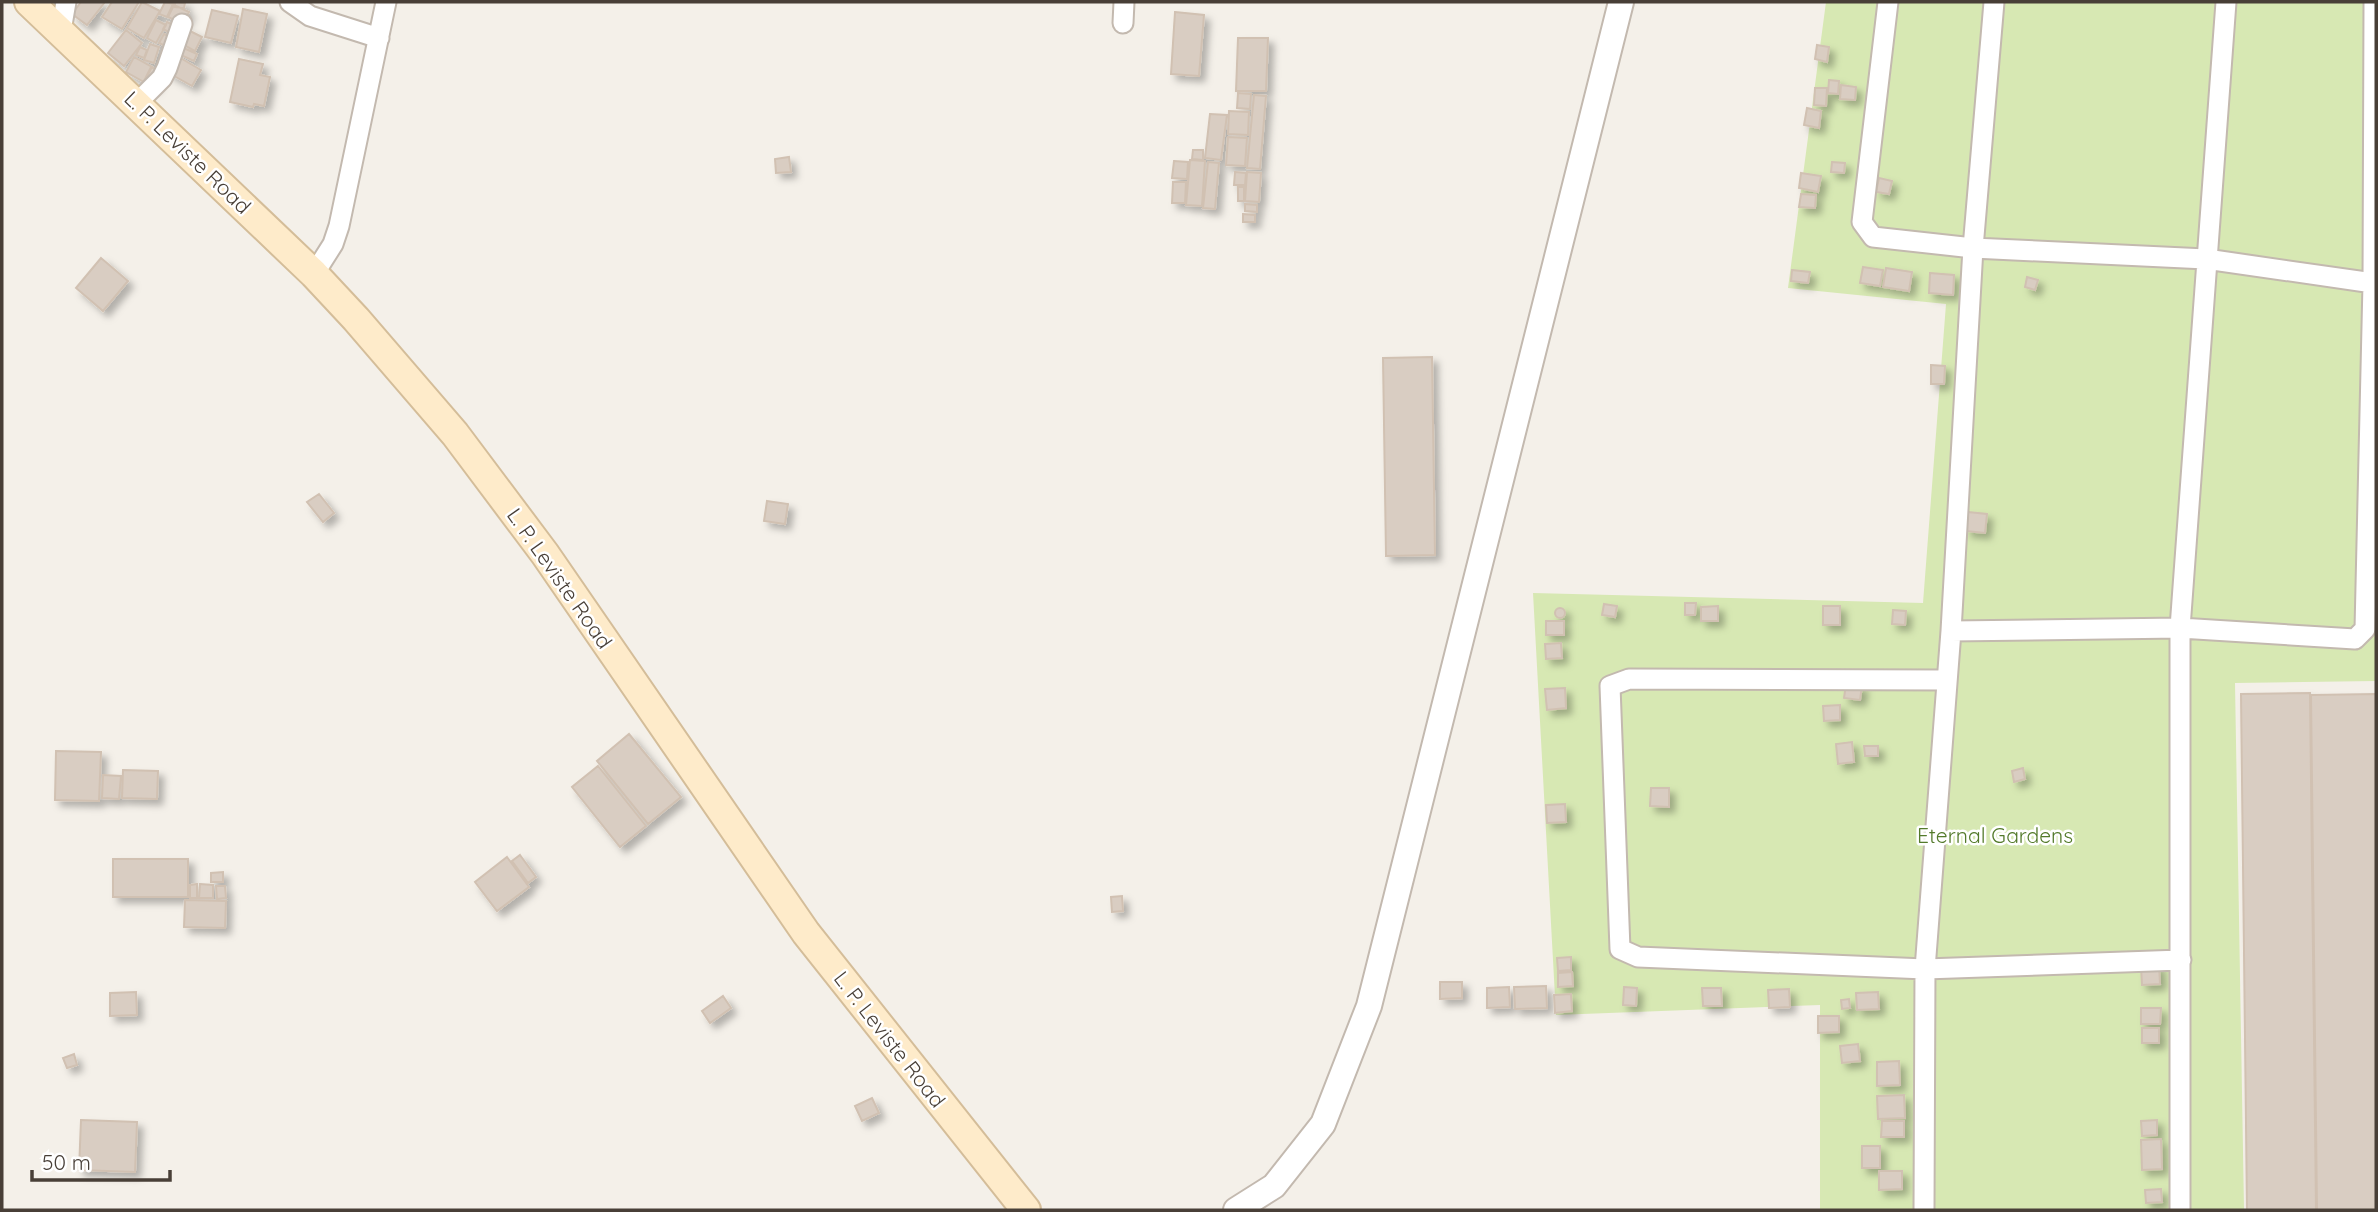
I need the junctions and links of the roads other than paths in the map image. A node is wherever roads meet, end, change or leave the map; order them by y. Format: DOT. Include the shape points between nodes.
graph roads {
  1 [pos="29,2"];
  2 [pos="66,2"];
  3 [pos="290,2"];
  4 [pos="386,2"];
  5 [pos="1124,2"];
  6 [pos="1621,2"];
  7 [pos="1888,2"];
  8 [pos="1994,2"];
  9 [pos="2226,2"];
  10 [pos="2374,2"];
  11 [pos="1123,23"];
  12 [pos="182,24"];
  13 [pos="61,31"];
  14 [pos="379,38"];
  15 [pos="137,103"];
  16 [pos="1973,248"];
  17 [pos="2206,259"];
  18 [pos="314,274"];
  19 [pos="2373,283"];
  20 [pos="2180,628"];
  21 [pos="1951,631"];
  22 [pos="1946,680"];
  23 [pos="2180,960"];
  24 [pos="1925,969"];
  25 [pos="1026,1210"];
  26 [pos="1236,1210"];
  27 [pos="1924,1210"];
  28 [pos="2180,1210"];
  1 -- 13 [label="main road, L. P. Leviste Road"];
  2 -- 13 [label="street"];
  3 -- 14 [label="street" via="310,16"];
  4 -- 14 [label="street"];
  5 -- 11 [label="street"];
  6 -- 26 [label="street" via="1369,1006 1323,1124 1273,1186"];
  7 -- 16 [label="street" via="1862,222 1873,237"];
  8 -- 16 [label="street"];
  9 -- 17 [label="street"];
  10 -- 19 [label="street"];
  12 -- 15 [label="street" via="162,78"];
  13 -- 15 [label="main road, L. P. Leviste Road"];
  14 -- 18 [label="street" via="339,226"];
  15 -- 18 [label="main road, L. P. Leviste Road"];
  16 -- 17 [label="street"];
  16 -- 21 [label="street"];
  17 -- 19 [label="street"];
  17 -- 20 [label="street"];
  18 -- 25 [label="main road, L. P. Leviste Road" via="455,434 545,554 806,933"];
  19 -- 20 [label="street" via="2365,629 2355,639"];
  20 -- 21 [label="street"];
  20 -- 23 [label="street"];
  21 -- 22 [label="street"];
  22 -- 24 [label="street"];
  22 -- 24 [label="street" via="1629,679 1610,686 1620,949 1638,957"];
  23 -- 24 [label="street"];
  23 -- 28 [label="street"];
  24 -- 27 [label="street"];
}
